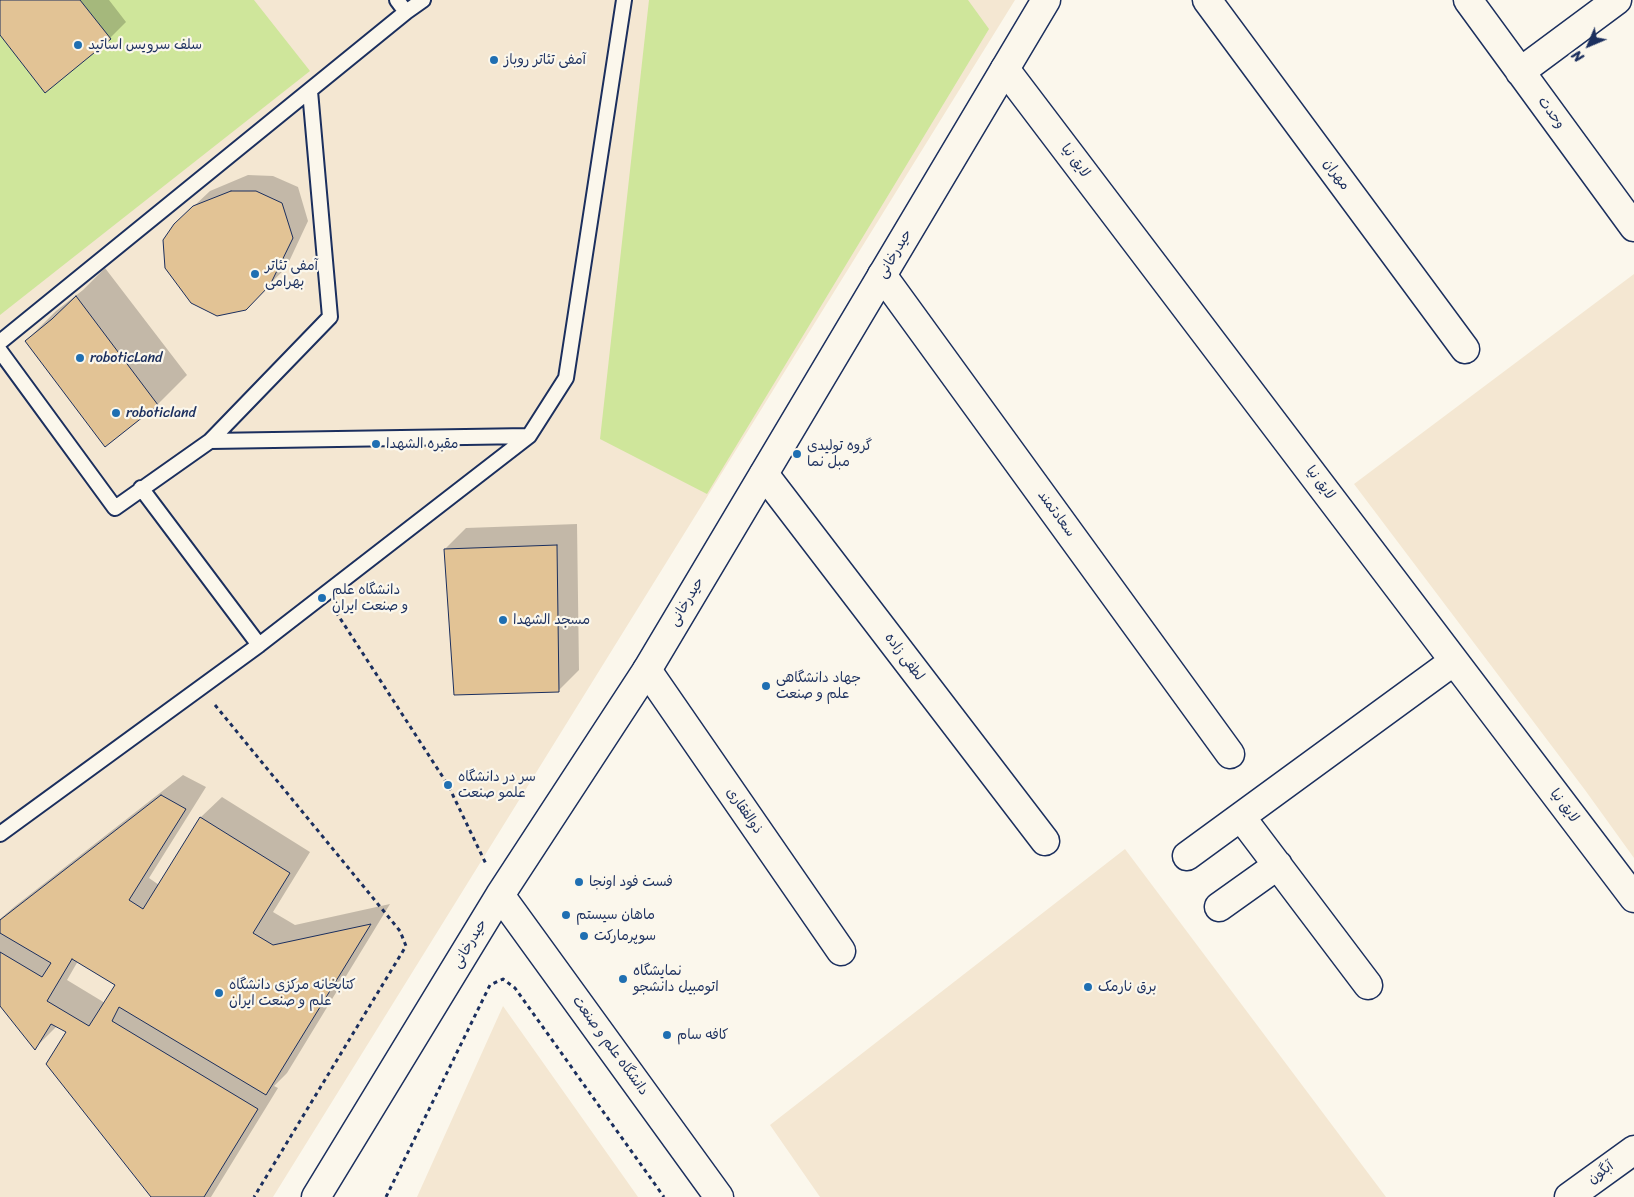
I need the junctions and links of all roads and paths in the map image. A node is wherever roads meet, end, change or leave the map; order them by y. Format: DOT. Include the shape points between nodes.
graph roads {
  1 [pos="397,0"];
  2 [pos="423,0"];
  3 [pos="624,0"];
  4 [pos="1046,0"];
  5 [pos="1206,0"];
  6 [pos="1468,0"];
  7 [pos="1617,0"];
  8 [pos="406,12"];
  9 [pos="1005,69"];
  10 [pos="1520,72"];
  11 [pos="310,91"];
  12 [pos="1634,227"];
  13 [pos="882,275"];
  14 [pos="0,342"];
  15 [pos="1465,350"];
  16 [pos="0,351"];
  17 [pos="529,436"];
  18 [pos="210,441"];
  19 [pos="764,474"];
  20 [pos="142,488"];
  21 [pos="324,595"];
  22 [pos="259,644"];
  23 [pos="1454,661"];
  24 [pos="647,670"];
  25 [pos="200,688"];
  26 [pos="1230,754"];
  27 [pos="1242,817"];
  28 [pos="0,834"];
  29 [pos="1045,841"];
  30 [pos="1187,856"];
  31 [pos="1278,865"];
  32 [pos="500,895"];
  33 [pos="1634,898"];
  34 [pos="1219,907"];
  35 [pos="841,951"];
  36 [pos="1368,986"];
  37 [pos="1634,1150"];
  38 [pos="254,1197"];
  39 [pos="316,1197"];
  40 [pos="386,1197"];
  41 [pos="664,1197"];
  42 [pos="719,1197"];
  43 [pos="1569,1197"];
  1 -- 8 [label="lane"];
  2 -- 8 [label="lane"];
  3 -- 17 [label="lane" via="566,378"];
  4 -- 9 [label="street, حیدرخانی"];
  5 -- 15 [label="street, مهران"];
  6 -- 10 [label="street, وحدت"];
  7 -- 10 [label="street"];
  8 -- 11 [label="lane"];
  9 -- 13 [label="street, حیدرخانی"];
  9 -- 23 [label="street, لایق نیا"];
  10 -- 12 [label="street, وحدت"];
  11 -- 14 [label="lane"];
  11 -- 18 [label="lane" via="330,317"];
  13 -- 19 [label="street, حیدرخانی"];
  13 -- 26 [label="street, سعادتمند"];
  16 -- 20 [label="lane" via="115,508"];
  17 -- 18 [label="lane"];
  17 -- 21 [label="lane"];
  18 -- 20 [label="lane"];
  19 -- 24 [label="street, حیدرخانی"];
  19 -- 29 [label="street, لطفی زاده"];
  20 -- 22 [label="lane"];
  21 -- 22 [label="lane"];
  21 -- 32 [label="path" via="448,785"];
  22 -- 25 [label="lane"];
  23 -- 27 [label="street"];
  23 -- 33 [label="street, لایق نیا"];
  24 -- 32 [label="street, حیدرخانی"];
  24 -- 35 [label="street, ذوالفقاری"];
  25 -- 28 [label="lane"];
  25 -- 38 [label="path" via="400,931 406,946"];
  27 -- 30 [label="street"];
  27 -- 31 [label="street"];
  31 -- 34 [label="street"];
  31 -- 36 [label="street"];
  32 -- 39 [label="street, حیدرخانی"];
  32 -- 42 [label="street, دانشگاه علم و صنعت"];
  37 -- 43 [label="street, آبگون"];
  40 -- 41 [label="path" via="490,985 503,979 515,988"];
}
